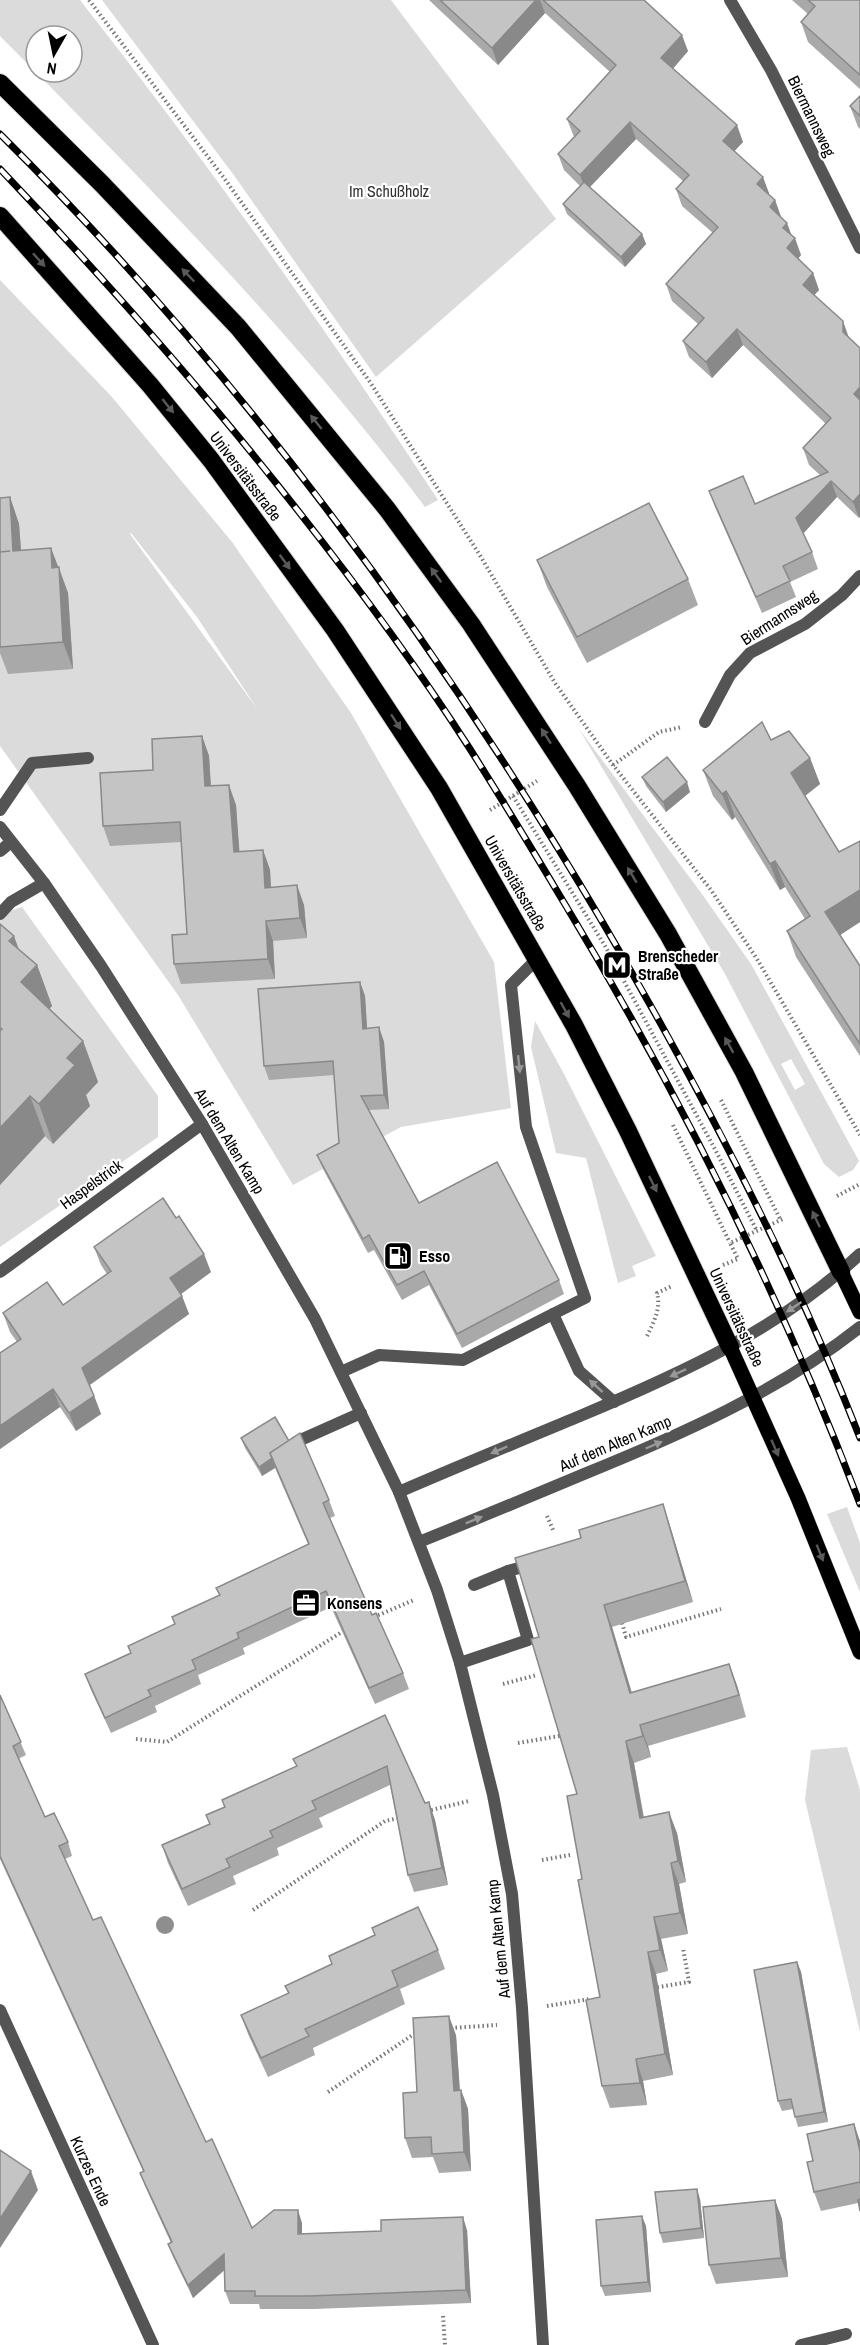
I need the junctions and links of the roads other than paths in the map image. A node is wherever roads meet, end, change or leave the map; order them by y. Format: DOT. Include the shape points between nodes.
graph roads {
  1 [pos="730,0"];
  2 [pos="0,83"];
  3 [pos="0,216"];
  4 [pos="860,248"];
  5 [pos="860,576"];
  6 [pos="705,722"];
  7 [pos="88,758"];
  8 [pos="0,810"];
  9 [pos="0,828"];
  10 [pos="11,842"];
  11 [pos="0,851"];
  12 [pos="44,883"];
  13 [pos="0,914"];
  14 [pos="537,959"];
  15 [pos="202,1124"];
  16 [pos="860,1254"];
  17 [pos="0,1272"];
  18 [pos="841,1272"];
  19 [pos="860,1312"];
  20 [pos="553,1314"];
  21 [pos="860,1327"];
  22 [pos="730,1347"];
  23 [pos="341,1372"];
  24 [pos="753,1397"];
  25 [pos="614,1402"];
  26 [pos="361,1413"];
  27 [pos="296,1442"];
  28 [pos="399,1492"];
  29 [pos="419,1542"];
  30 [pos="541,1562"];
  31 [pos="508,1570"];
  32 [pos="474,1585"];
  33 [pos="860,1652"];
  34 [pos="460,1662"];
  35 [pos="0,2010"];
  36 [pos="846,2334"];
  37 [pos="153,2345"];
  38 [pos="543,2345"];
  39 [pos="801,2345"];
  1 -- 4 [label="street, Biermannsweg" via="771,70"];
  18 -- 2 [label="highway, one-way" via="744,1072 668,934 571,776 457,605 387,509 238,327"];
  3 -- 14 [label="highway, Universitätsstraße, one-way" via="211,460 321,611 439,788"];
  5 -- 6 [label="street, Biermannsweg" via="805,624 750,653 730,675"];
  7 -- 8 [label="street" via="32,763"];
  9 -- 10 [label="street, Auf dem Alten Kamp"];
  10 -- 11 [label="street"];
  10 -- 12 [label="street, Auf dem Alten Kamp"];
  12 -- 13 [label="street" via="11,902"];
  12 -- 15 [label="street, Auf dem Alten Kamp"];
  14 -- 20 [label="street, one-way" via="511,985 526,1126 585,1298"];
  14 -- 22 [label="highway, Universitätsstraße, one-way" via="628,1131"];
  15 -- 17 [label="street, Haspelstrick"];
  15 -- 23 [label="street, Auf dem Alten Kamp" via="315,1319"];
  16 -- 18 [label="street"];
  18 -- 19 [label="main road"];
  18 -- 22 [label="street, one-way" via="802,1302"];
  20 -- 23 [label="street" via="463,1360 379,1354"];
  25 -- 20 [label="street, one-way" via="579,1371"];
  21 -- 24 [label="street" via="825,1355"];
  22 -- 24 [label="main road, Universitätsstraße"];
  22 -- 25 [label="street, one-way"];
  23 -- 26 [label="street, Auf dem Alten Kamp"];
  29 -- 24 [label="street, Auf dem Alten Kamp, one-way" via="660,1443"];
  24 -- 33 [label="main road, Universitätsstraße, one-way"];
  25 -- 28 [label="street, one-way"];
  26 -- 27 [label="street"];
  26 -- 28 [label="street, Auf dem Alten Kamp"];
  28 -- 29 [label="street, Auf dem Alten Kamp"];
  29 -- 34 [label="street, Auf dem Alten Kamp"];
  30 -- 31 [label="street"];
  31 -- 32 [label="street"];
  31 -- 34 [label="street" via="528,1640"];
  34 -- 38 [label="street, Auf dem Alten Kamp" via="494,1795 512,1894"];
  35 -- 37 [label="street, Kurzes Ende"];
  36 -- 39 [label="street"];
}
